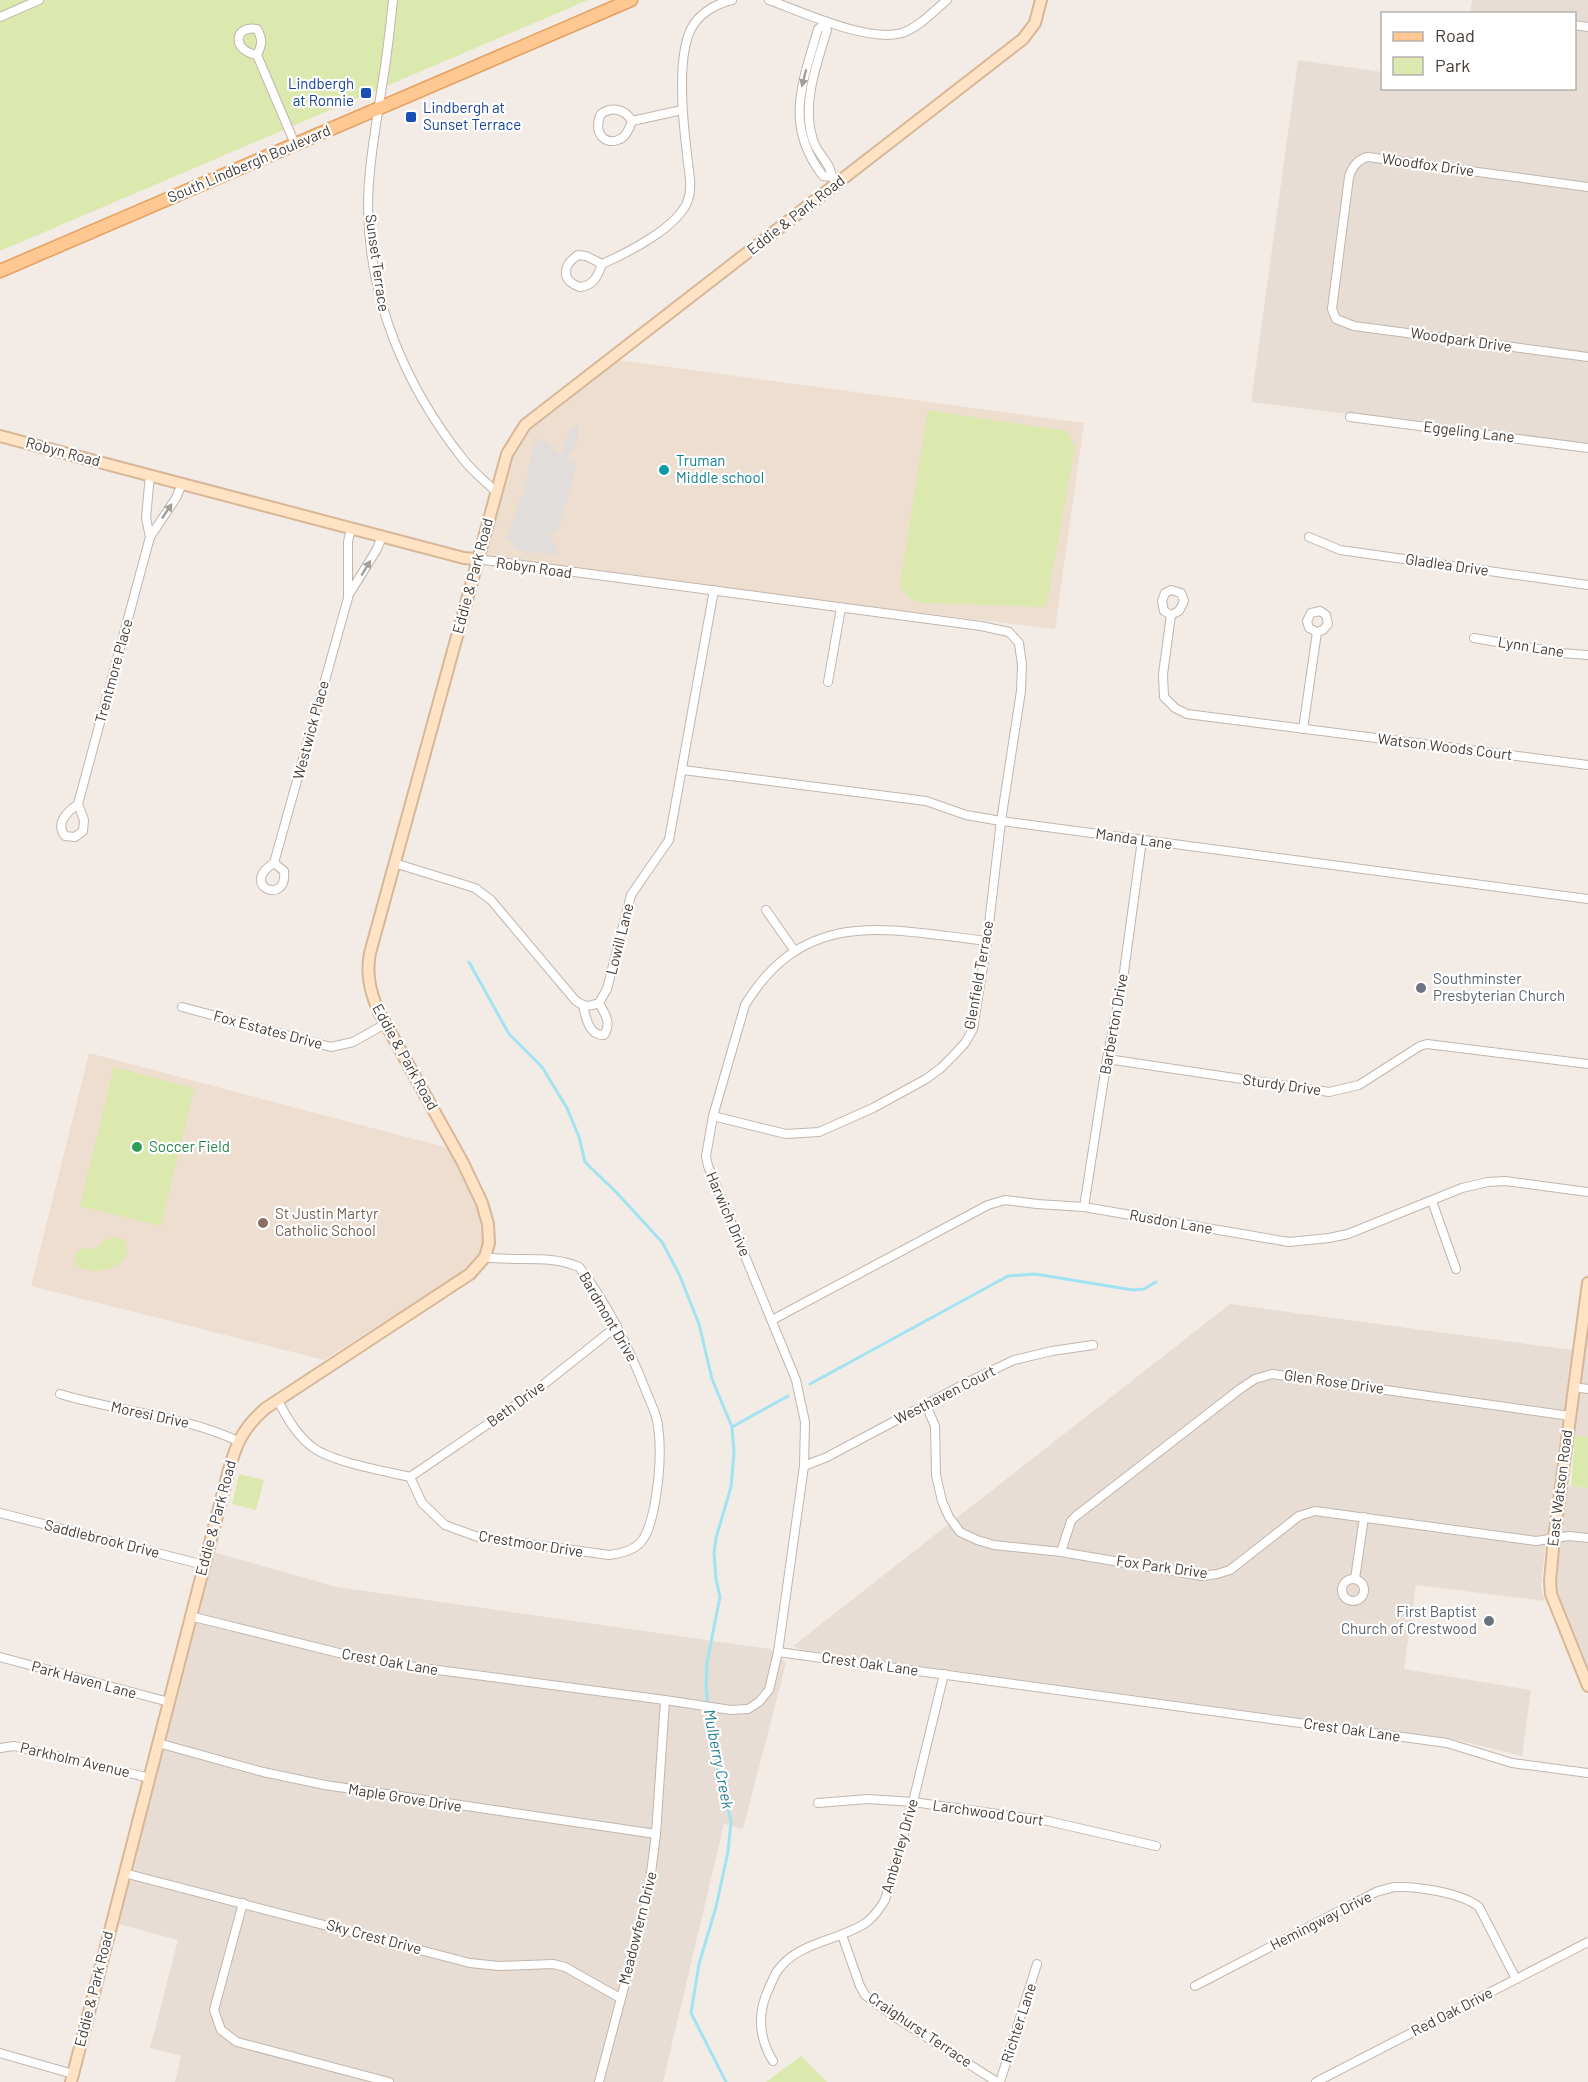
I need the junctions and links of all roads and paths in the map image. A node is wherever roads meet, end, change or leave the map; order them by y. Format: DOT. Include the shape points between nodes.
graph roads {
  1 [pos="39,0"];
  2 [pos="393,0"];
  3 [pos="631,0"];
  4 [pos="732,0"];
  5 [pos="769,0"];
  6 [pos="947,0"];
  7 [pos="1041,0"];
  8 [pos="0,17"];
  9 [pos="824,23"];
  10 [pos="257,55"];
  11 [pos="378,109"];
  12 [pos="682,110"];
  13 [pos="632,121"];
  14 [pos="295,144"];
  15 [pos="834,180"];
  16 [pos="1588,187"];
  17 [pos="602,264"];
  18 [pos="0,271"];
  19 [pos="1336,319"];
  20 [pos="1588,357"];
  21 [pos="1350,417"];
  22 [pos="0,436"];
  23 [pos="1588,448"];
  24 [pos="150,475"];
  25 [pos="182,483"];
  26 [pos="495,491"];
  27 [pos="351,528"];
  28 [pos="382,536"];
  29 [pos="150,537"];
  30 [pos="1309,537"];
  31 [pos="477,560"];
  32 [pos="1588,585"];
  33 [pos="714,590"];
  34 [pos="348,598"];
  35 [pos="841,608"];
  36 [pos="1171,615"];
  37 [pos="1009,632"];
  38 [pos="1317,632"];
  39 [pos="1474,638"];
  40 [pos="1588,655"];
  41 [pos="828,682"];
  42 [pos="1302,729"];
  43 [pos="1588,765"];
  44 [pos="683,770"];
  45 [pos="78,804"];
  46 [pos="1001,821"];
  47 [pos="1142,840"];
  48 [pos="274,863"];
  49 [pos="394,863"];
  50 [pos="1588,899"];
  51 [pos="766,910"];
  52 [pos="987,941"];
  53 [pos="794,950"];
  54 [pos="599,1003"];
  55 [pos="583,1006"];
  56 [pos="182,1007"];
  57 [pos="385,1024"];
  58 [pos="1107,1059"];
  59 [pos="1588,1064"];
  60 [pos="713,1116"];
  61 [pos="1588,1192"];
  62 [pos="1432,1201"];
  63 [pos="1084,1207"];
  64 [pos="485,1257"];
  65 [pos="1456,1269"];
  66 [pos="1588,1283"];
  67 [pos="772,1320"];
  68 [pos="616,1326"];
  69 [pos="1093,1345"];
  70 [pos="1574,1387"];
  71 [pos="1588,1389"];
  72 [pos="60,1394"];
  73 [pos="278,1400"];
  74 [pos="926,1405"];
  75 [pos="1570,1416"];
  76 [pos="238,1441"];
  77 [pos="804,1466"];
  78 [pos="410,1477"];
  79 [pos="0,1513"];
  80 [pos="1364,1517"];
  81 [pos="1554,1538"];
  82 [pos="1588,1538"];
  83 [pos="1061,1552"];
  84 [pos="624,1554"];
  85 [pos="204,1565"];
  86 [pos="1355,1579"];
  87 [pos="190,1616"];
  88 [pos="778,1652"];
  89 [pos="0,1657"];
  90 [pos="944,1674"];
  91 [pos="1588,1686"];
  92 [pos="665,1700"];
  93 [pos="169,1702"];
  94 [pos="158,1743"];
  95 [pos="0,1748"];
  96 [pos="1588,1773"];
  97 [pos="150,1778"];
  98 [pos="913,1802"];
  99 [pos="818,1803"];
  100 [pos="656,1834"];
  101 [pos="1156,1846"];
  102 [pos="124,1873"];
  103 [pos="243,1903"];
  104 [pos="842,1935"];
  105 [pos="1588,1942"];
  106 [pos="1037,1964"];
  107 [pos="1516,1979"];
  108 [pos="1195,1986"];
  109 [pos="620,1998"];
  110 [pos="0,2053"];
  111 [pos="773,2061"];
  112 [pos="72,2078"];
  113 [pos="389,2082"];
  114 [pos="599,2082"];
  115 [pos="998,2082"];
  116 [pos="1316,2082"];
  1 -- 8 [label="street"];
  2 -- 11 [label="street, Sunset Terrace"];
  3 -- 11 [label="main road, South Lindbergh Boulevard"];
  4 -- 12 [label="street" via="704,14 689,32"];
  5 -- 9 [label="street"];
  6 -- 9 [label="street" via="913,28 895,34 877,35"];
  7 -- 15 [label="street, Eddie & Park Road" via="1035,23 1023,39"];
  9 -- 15 [label="street" via="818,29 802,85 798,116 803,143 813,163 823,176"];
  10 -- 14 [label="street"];
  11 -- 14 [label="main road, South Lindbergh Boulevard"];
  11 -- 26 [label="street, Sunset Terrace" via="368,209 378,294 387,327 409,378 438,424 464,461"];
  12 -- 13 [label="street"];
  12 -- 17 [label="street" via="690,182 688,199 680,214 659,232 630,252"];
  13 -- 13 [label="street" via="628,114 613,108 601,114 597,128 604,138 618,140 627,133"];
  14 -- 18 [label="main road, South Lindbergh Boulevard"];
  15 -- 26 [label="street, Eddie & Park Road" via="525,425 507,454"];
  16 -- 19 [label="street, Woodfox Drive" via="1362,158 1351,168 1349,177 1332,299"];
  17 -- 17 [label="street" via="578,255 570,261 566,276 574,285 586,286 597,276"];
  19 -- 20 [label="street, Woodpark Drive" via="1354,326"];
  21 -- 23 [label="street, Eggeling Lane"];
  22 -- 24 [label="street, Robyn Road"];
  24 -- 25 [label="street, Robyn Road"];
  24 -- 29 [label="street, Trentmore Place" via="146,518"];
  25 -- 27 [label="street, Robyn Road"];
  29 -- 25 [label="street, Trentmore Place, one-way"];
  26 -- 31 [label="street, Eddie & Park Road"];
  27 -- 28 [label="street, Robyn Road"];
  27 -- 34 [label="street, Westwick Place"];
  28 -- 31 [label="street, Robyn Road"];
  34 -- 28 [label="street, Westwick Place, one-way"];
  29 -- 45 [label="street, Trentmore Place"];
  30 -- 32 [label="street, Gladlea Drive" via="1340,550"];
  31 -- 33 [label="street, Robyn Road"];
  31 -- 49 [label="street, Eddie & Park Road"];
  33 -- 35 [label="street, Robyn Road"];
  33 -- 44 [label="street, Lowill Lane"];
  34 -- 48 [label="street, Westwick Place"];
  35 -- 37 [label="street, Robyn Road"];
  35 -- 41 [label="street"];
  36 -- 42 [label="street, Watson Woods Court" via="1163,674 1164,697 1175,708 1187,714"];
  37 -- 46 [label="street, Glenfield Terrace" via="1019,643 1021,692"];
  38 -- 42 [label="street"];
  39 -- 40 [label="street, Lynn Lane"];
  42 -- 43 [label="street, Watson Woods Court"];
  44 -- 46 [label="street, Manda Lane" via="926,801 966,815"];
  44 -- 54 [label="street, Lowill Lane" via="669,840 631,896 607,989"];
  46 -- 47 [label="street, Manda Lane"];
  46 -- 52 [label="street, Glenfield Terrace"];
  47 -- 50 [label="street, Manda Lane"];
  47 -- 58 [label="street, Barberton Drive" via="1123,979"];
  49 -- 55 [label="street" via="475,888 491,900"];
  49 -- 57 [label="street, Eddie & Park Road" via="368,963 369,984"];
  51 -- 53 [label="street"];
  52 -- 53 [label="street, Harwich Drive" via="860,929 818,939"];
  52 -- 60 [label="street, Glenfield Terrace" via="973,1029 953,1056 926,1079 819,1132 786,1134"];
  53 -- 60 [label="street, Harwich Drive" via="761,982 745,1005"];
  54 -- 55 [label="street"];
  54 -- 55 [label="street" via="608,1019 604,1035 594,1033"];
  56 -- 57 [label="street, Fox Estates Drive" via="331,1047 353,1042"];
  57 -- 64 [label="street, Eddie & Park Road" via="482,1203 489,1233"];
  58 -- 59 [label="street, Sturdy Drive" via="1329,1092 1365,1082 1427,1044"];
  58 -- 63 [label="street, Barberton Drive"];
  60 -- 67 [label="street, Harwich Drive" via="708,1166"];
  61 -- 62 [label="street, Rusdon Lane" via="1505,1181 1462,1188"];
  62 -- 63 [label="street, Rusdon Lane" via="1348,1234 1290,1242"];
  62 -- 65 [label="street"];
  63 -- 67 [label="street, Rusdon Lane" via="1005,1200 988,1205"];
  64 -- 68 [label="street, Bardmont Drive" via="550,1260 579,1267"];
  64 -- 73 [label="street, Eddie & Park Road" via="459,1282"];
  66 -- 70 [label="street, East Watson Road"];
  67 -- 77 [label="street, Harwich Drive" via="802,1404"];
  68 -- 78 [label="street, Beth Drive" via="529,1396"];
  68 -- 84 [label="street, Bardmont Drive" via="631,1353 658,1424 660,1456 653,1513 642,1543"];
  69 -- 74 [label="street, Westhaven Court" via="1014,1360"];
  70 -- 71 [label="street"];
  70 -- 75 [label="street, East Watson Road"];
  72 -- 76 [label="street, Moresi Drive" via="189,1423"];
  73 -- 76 [label="street, Eddie & Park Road" via="252,1420"];
  73 -- 78 [label="street" via="289,1421 312,1447 341,1460"];
  74 -- 77 [label="street, Westhaven Court"];
  74 -- 83 [label="street, Fox Park Drive" via="935,1426 936,1475 942,1501 960,1532 994,1545"];
  75 -- 81 [label="street, East Watson Road"];
  75 -- 83 [label="street, Glen Rose Drive" via="1272,1374 1254,1379 1240,1389 1076,1516"];
  76 -- 85 [label="street, Eddie & Park Road"];
  77 -- 88 [label="street, Harwich Drive"];
  78 -- 84 [label="street, Crestmoor Drive" via="433,1516 445,1525 478,1537 609,1556"];
  79 -- 85 [label="street, Saddlebrook Drive"];
  80 -- 81 [label="street, Fox Park Drive" via="1536,1541"];
  80 -- 83 [label="street, Fox Park Drive" via="1307,1513 1230,1570 1202,1576"];
  80 -- 86 [label="street"];
  81 -- 82 [label="street, Fox Park Drive"];
  81 -- 91 [label="street, East Watson Road" via="1551,1594"];
  85 -- 87 [label="street, Eddie & Park Road"];
  87 -- 92 [label="street, Crest Oak Lane" via="363,1659"];
  87 -- 93 [label="street, Eddie & Park Road"];
  88 -- 90 [label="street, Crest Oak Lane"];
  88 -- 92 [label="street, Crest Oak Lane" via="769,1690 748,1708 731,1710"];
  89 -- 93 [label="street, Park Haven Lane"];
  90 -- 96 [label="street, Crest Oak Lane" via="1447,1743 1512,1763"];
  90 -- 98 [label="street, Amberley Drive"];
  92 -- 100 [label="street, Meadowfern Drive"];
  93 -- 94 [label="street, Eddie & Park Road"];
  94 -- 97 [label="street, Eddie & Park Road"];
  94 -- 100 [label="street, Maple Grove Drive" via="325,1785"];
  95 -- 97 [label="street, Parkholm Avenue" via="14,1746"];
  97 -- 102 [label="street, Eddie & Park Road"];
  98 -- 99 [label="street, Larchwood Court" via="868,1799"];
  98 -- 101 [label="street, Larchwood Court" via="1048,1821"];
  98 -- 104 [label="street, Amberley Drive" via="885,1900 867,1922"];
  100 -- 109 [label="street, Meadowfern Drive" via="648,1896"];
  102 -- 103 [label="street, Sky Crest Drive"];
  102 -- 112 [label="street, Eddie & Park Road"];
  103 -- 109 [label="street, Sky Crest Drive" via="470,1963 565,1967"];
  103 -- 113 [label="street" via="214,2010 221,2030 237,2042"];
  104 -- 111 [label="street, Amberley Drive" via="805,1948 778,1970 761,2007 760,2034"];
  104 -- 115 [label="street, Craighurst Terrace" via="865,1995"];
  105 -- 107 [label="street, Red Oak Drive"];
  106 -- 115 [label="street, Richter Lane"];
  107 -- 108 [label="street, Hemingway Drive" via="1473,1902 1442,1892 1394,1887 1377,1892"];
  107 -- 116 [label="street, Red Oak Drive"];
  109 -- 114 [label="street, Meadowfern Drive"];
  110 -- 112 [label="street"];
}
